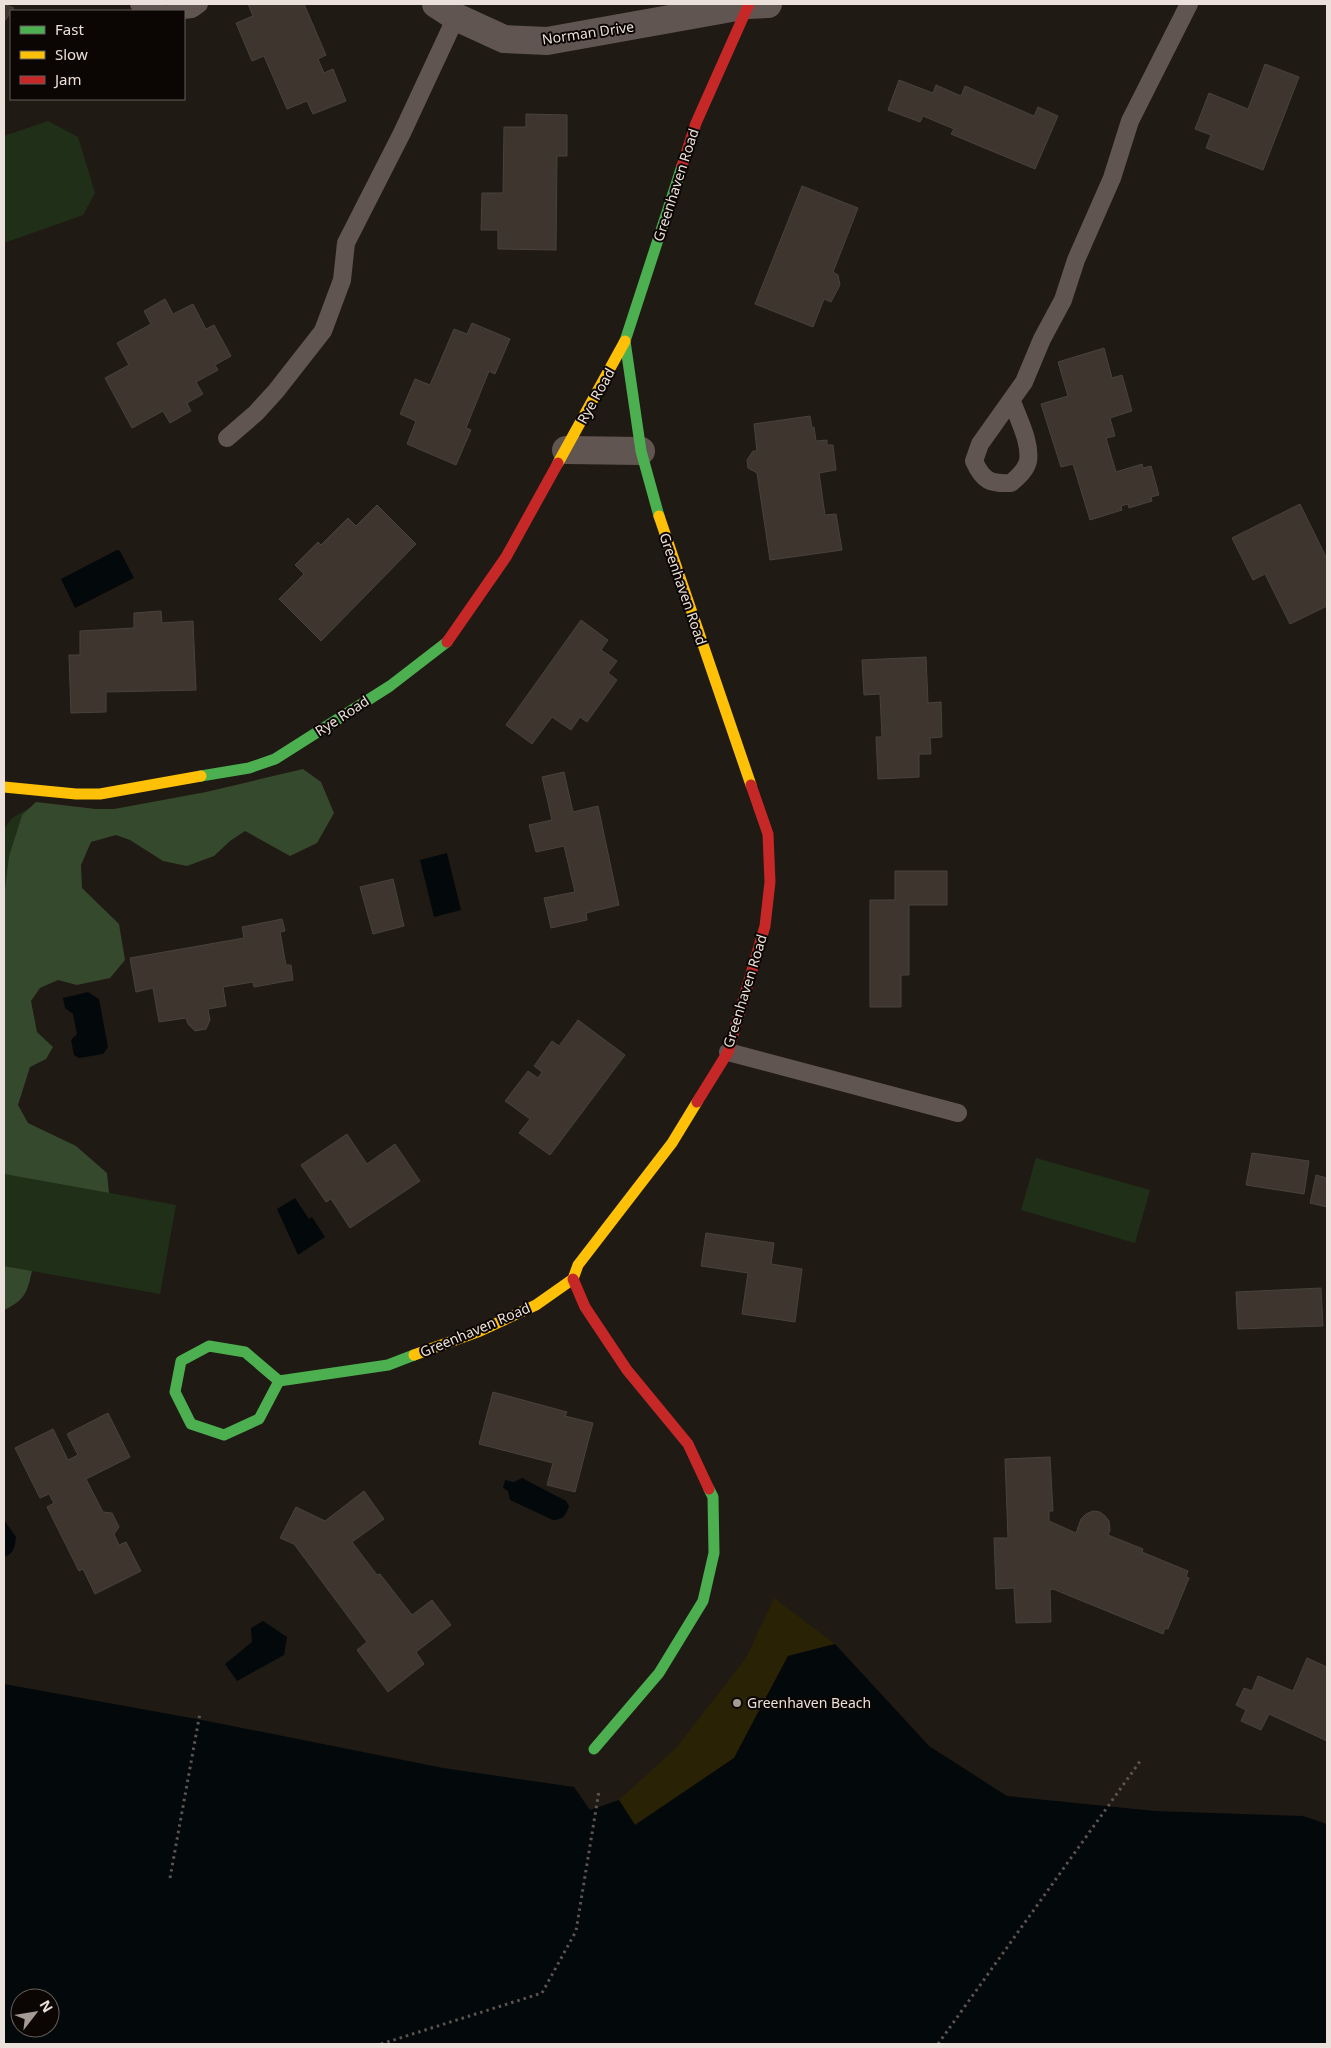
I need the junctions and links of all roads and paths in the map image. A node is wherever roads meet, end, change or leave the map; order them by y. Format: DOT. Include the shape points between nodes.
graph roads {
  1 [pos="139,4"];
  2 [pos="199,4"];
  3 [pos="755,4"];
  4 [pos="1188,4"];
  5 [pos="157,10"];
  6 [pos="183,10"];
  7 [pos="446,10"];
  8 [pos="625,341"];
  9 [pos="1012,401"];
  10 [pos="227,438"];
  11 [pos="566,450"];
  12 [pos="641,451"];
  13 [pos="4,787"];
  14 [pos="728,1052"];
  15 [pos="958,1113"];
  16 [pos="572,1279"];
  17 [pos="279,1381"];
  18 [pos="200,1713"];
  19 [pos="594,1748"];
  20 [pos="1141,1760"];
  21 [pos="599,1791"];
  22 [pos="170,1878"];
  23 [pos="381,2044"];
  24 [pos="938,2044"];
  1 -- 5 [label="lane"];
  2 -- 6 [label="lane"];
  3 -- 7 [label="street, Norman Drive" via="547,40 504,39"];
  3 -- 8 [label="street, Greenhaven Road" via="696,123"];
  4 -- 9 [label="lane" via="1130,121 1112,178 1076,260 1063,300"];
  7 -- 10 [label="lane" via="402,133 346,242 342,280 323,331 276,391"];
  8 -- 11 [label="street, Rye Road"];
  8 -- 12 [label="street, Greenhaven Road"];
  11 -- 12 [label="street"];
  11 -- 13 [label="street, Rye Road" via="506,557 448,641 390,686 275,759 249,768 100,794"];
  12 -- 14 [label="street, Greenhaven Road" via="661,525 768,834 770,882 765,926"];
  14 -- 15 [label="lane"];
  14 -- 16 [label="street, Greenhaven Road" via="672,1143 578,1265"];
  16 -- 17 [label="street, Greenhaven Road" via="536,1305 480,1331 388,1365"];
  16 -- 19 [label="street" via="585,1307 627,1370 688,1444 713,1497 714,1553 703,1601 659,1674"];
  17 -- 17 [label="street" via="246,1352 209,1346 181,1361 175,1392 191,1424 224,1435 259,1419"];
  18 -- 22 [label="path"];
  20 -- 24 [label="path"];
  21 -- 23 [label="path" via="576,1931 542,1993"];
}
